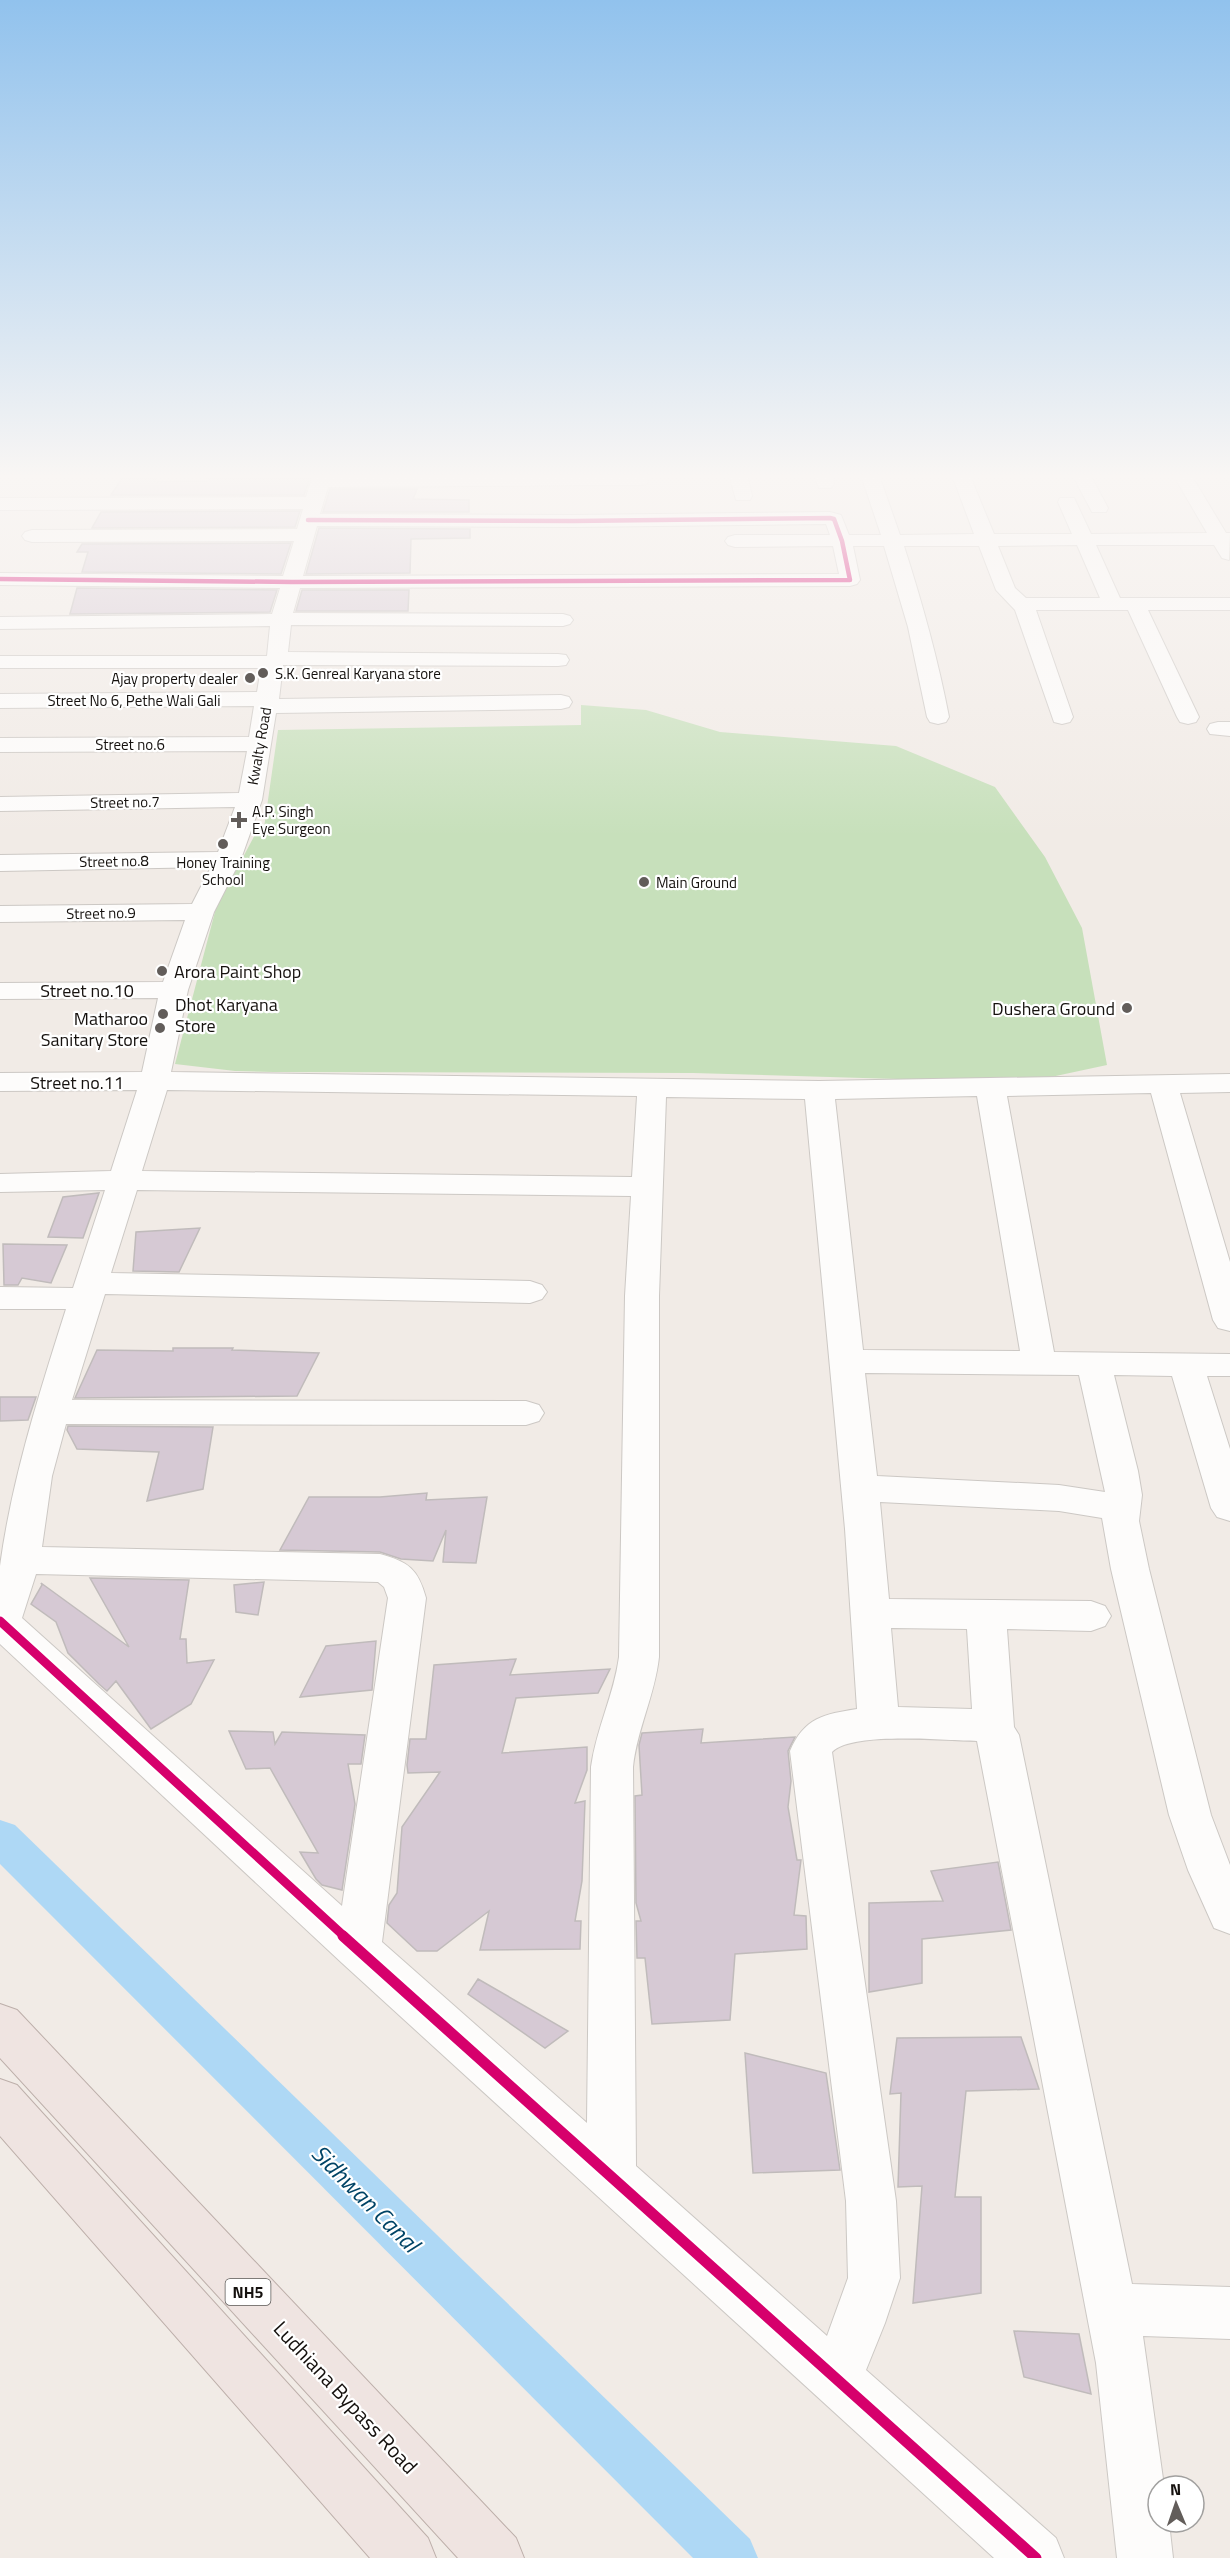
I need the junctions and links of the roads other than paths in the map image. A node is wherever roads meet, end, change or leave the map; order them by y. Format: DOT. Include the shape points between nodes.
graph roads {
  1 [pos="288,597"];
  2 [pos="908,597"];
  3 [pos="1014,597"];
  4 [pos="1110,597"];
  5 [pos="1022,604"];
  6 [pos="1113,604"];
  7 [pos="1136,604"];
  8 [pos="1230,604"];
  9 [pos="282,619"];
  10 [pos="563,620"];
  11 [pos="0,623"];
  12 [pos="275,660"];
  13 [pos="558,660"];
  14 [pos="0,662"];
  15 [pos="0,701"];
  16 [pos="561,702"];
  17 [pos="268,703"];
  18 [pos="938,717"];
  19 [pos="1062,717"];
  20 [pos="1188,717"];
  21 [pos="260,744"];
  22 [pos="0,745"];
  23 [pos="250,800"];
  24 [pos="0,804"];
  25 [pos="228,859"];
  26 [pos="0,863"];
  27 [pos="201,912"];
  28 [pos="0,914"];
  29 [pos="174,990"];
  30 [pos="0,991"];
  31 [pos="0,1082"];
  32 [pos="1230,1083"];
  33 [pos="1162,1084"];
  34 [pos="652,1086"];
  35 [pos="990,1086"];
  36 [pos="819,1090"];
  37 [pos="150,1096"];
  38 [pos="123,1180"];
  39 [pos="0,1183"];
  40 [pos="647,1187"];
  41 [pos="89,1291"];
  42 [pos="530,1292"];
  43 [pos="0,1298"];
  44 [pos="1230,1320"];
  45 [pos="847,1361"];
  46 [pos="1039,1363"];
  47 [pos="1094,1363"];
  48 [pos="1186,1364"];
  49 [pos="1230,1365"];
  50 [pos="51,1412"];
  51 [pos="526,1413"];
  52 [pos="860,1488"];
  53 [pos="1230,1508"];
  54 [pos="1121,1511"];
  55 [pos="21,1560"];
  56 [pos="871,1613"];
  57 [pos="986,1615"];
  58 [pos="1091,1616"];
  59 [pos="0,1623"];
  60 [pos="872,1723"];
  61 [pos="994,1730"];
  62 [pos="1230,1915"];
  63 [pos="358,1949"];
  64 [pos="0,2025"];
  65 [pos="0,2101"];
  66 [pos="611,2175"];
  67 [pos="1111,2309"];
  68 [pos="1230,2313"];
  69 [pos="836,2378"];
  70 [pos="408,2558"];
  71 [pos="496,2558"];
  72 [pos="1036,2558"];
  73 [pos="1145,2558"];
  1 -- 9 [label="street, Kwalty Road"];
  2 -- 18 [label="street"];
  3 -- 5 [label="street"];
  4 -- 6 [label="street"];
  5 -- 6 [label="street"];
  5 -- 19 [label="street"];
  6 -- 7 [label="street"];
  7 -- 8 [label="street"];
  7 -- 20 [label="street"];
  9 -- 10 [label="street"];
  9 -- 11 [label="street"];
  9 -- 12 [label="street, Kwalty Road"];
  12 -- 13 [label="street"];
  12 -- 14 [label="street"];
  12 -- 17 [label="street, Kwalty Road"];
  15 -- 17 [label="street, Street No 6, Pethe Wali Gali"];
  16 -- 17 [label="street, Street No 6, Pethe Wali Gali"];
  17 -- 21 [label="street, Kwalty Road"];
  21 -- 22 [label="street, Street no.6"];
  21 -- 23 [label="street, Kwalty Road"];
  23 -- 24 [label="street, Street no.7"];
  23 -- 25 [label="street, Kwalty Road"];
  25 -- 26 [label="street, Street no.8"];
  25 -- 27 [label="street, Kwalty Road"];
  27 -- 28 [label="street, Street no.9"];
  27 -- 29 [label="street, Kwalty Road"];
  29 -- 30 [label="street, Street no.10"];
  29 -- 37 [label="street, Kwalty Road"];
  31 -- 37 [label="street, Street no.11"];
  32 -- 33 [label="street, Street no.11"];
  33 -- 35 [label="street, Street no.11"];
  33 -- 44 [label="street"];
  34 -- 36 [label="street, Street no.11"];
  34 -- 37 [label="street, Street no.11"];
  34 -- 40 [label="street"];
  35 -- 36 [label="street, Street no.11"];
  35 -- 46 [label="street"];
  36 -- 45 [label="street"];
  37 -- 38 [label="street, Kwalty Road"];
  38 -- 39 [label="street"];
  38 -- 40 [label="street"];
  38 -- 41 [label="street, Kwalty Road"];
  40 -- 66 [label="street" via="639,1397 639,1657 636,1683 615,1741 612,1767"];
  41 -- 42 [label="street"];
  41 -- 43 [label="street"];
  41 -- 50 [label="street, Kwalty Road"];
  45 -- 46 [label="street"];
  45 -- 52 [label="street"];
  46 -- 47 [label="street"];
  47 -- 48 [label="street"];
  47 -- 54 [label="street" via="1120,1471 1124,1495"];
  48 -- 49 [label="street"];
  48 -- 53 [label="street"];
  50 -- 51 [label="street"];
  50 -- 55 [label="street, Kwalty Road" via="34,1476"];
  52 -- 54 [label="street" via="1059,1498"];
  52 -- 56 [label="street"];
  54 -- 62 [label="street" via="1130,1569 1190,1815"];
  55 -- 59 [label="street, Kwalty Road"];
  55 -- 63 [label="street" via="380,1568 393,1571 402,1580 407,1598"];
  56 -- 57 [label="street"];
  56 -- 60 [label="street" via="878,1710"];
  57 -- 58 [label="street"];
  57 -- 61 [label="street"];
  59 -- 63 [label="street"];
  60 -- 61 [label="street" via="981,1725"];
  60 -- 69 [label="street" via="835,1730 820,1737 811,1751 871,2212 874,2278"];
  61 -- 67 [label="street"];
  63 -- 66 [label="street"];
  64 -- 71 [label="highway, Ludhiana Bypass Road / NH5"];
  65 -- 70 [label="highway"];
  66 -- 69 [label="street"];
  67 -- 68 [label="street"];
  67 -- 73 [label="street" via="1122,2363"];
  69 -- 72 [label="street"];
}
